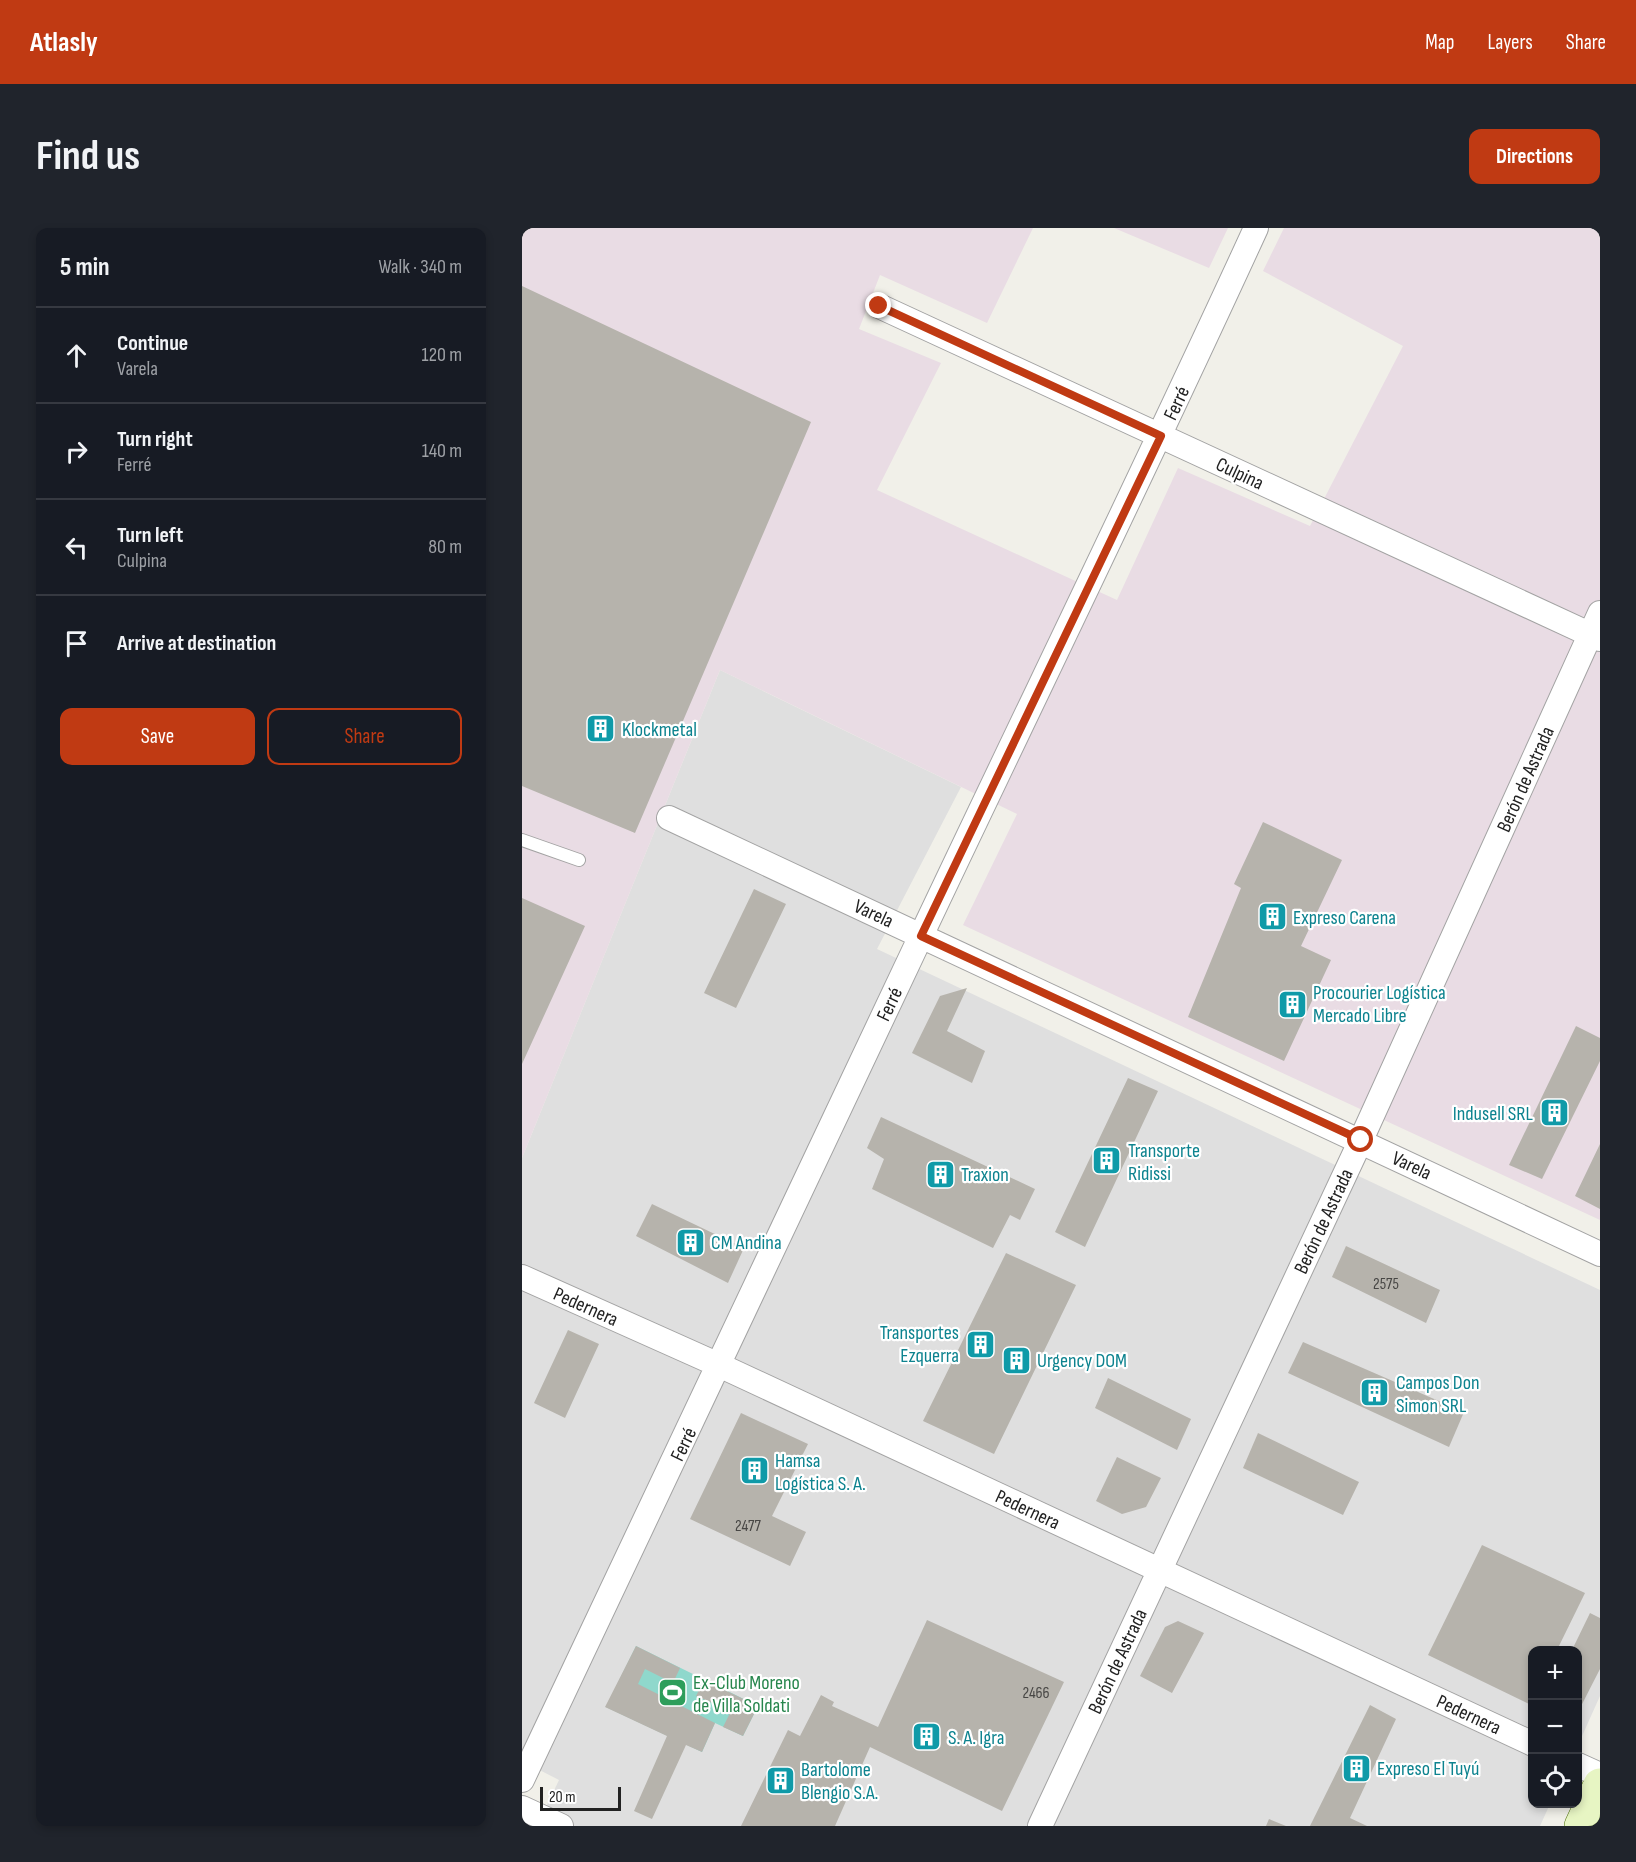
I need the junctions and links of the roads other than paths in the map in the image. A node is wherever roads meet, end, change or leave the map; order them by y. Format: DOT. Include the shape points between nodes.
graph roads {
  1 [pos="1256,228"];
  2 [pos="879,306"];
  3 [pos="1161,436"];
  4 [pos="1597,629"];
  5 [pos="669,818"];
  6 [pos="522,840"];
  7 [pos="579,860"];
  8 [pos="921,936"];
  9 [pos="1361,1140"];
  10 [pos="1600,1254"];
  11 [pos="522,1277"];
  12 [pos="721,1366"];
  13 [pos="1160,1571"];
  14 [pos="1528,1742"];
  15 [pos="1582,1767"];
  16 [pos="1600,1775"];
  17 [pos="522,1780"];
  18 [pos="1600,1785"];
  19 [pos="522,1808"];
  20 [pos="561,1826"];
  21 [pos="1040,1826"];
  22 [pos="1581,1826"];
  1 -- 3 [label="street, Ferré"];
  2 -- 3 [label="street, Culpina"];
  3 -- 4 [label="street, Culpina"];
  3 -- 8 [label="street, Ferré"];
  4 -- 9 [label="street, Berón de Astrada"];
  5 -- 8 [label="street, Varela"];
  6 -- 7 [label="lane"];
  8 -- 9 [label="street, Varela"];
  8 -- 12 [label="street, Ferré"];
  9 -- 10 [label="street, Varela"];
  9 -- 13 [label="street, Berón de Astrada"];
  11 -- 12 [label="street, Pedernera"];
  12 -- 13 [label="street, Pedernera"];
  12 -- 17 [label="street, Ferré"];
  13 -- 14 [label="street, Pedernera"];
  13 -- 21 [label="street, Berón de Astrada"];
  15 -- 16 [label="street"];
  18 -- 22 [label="main road"];
  19 -- 20 [label="street"];
}
